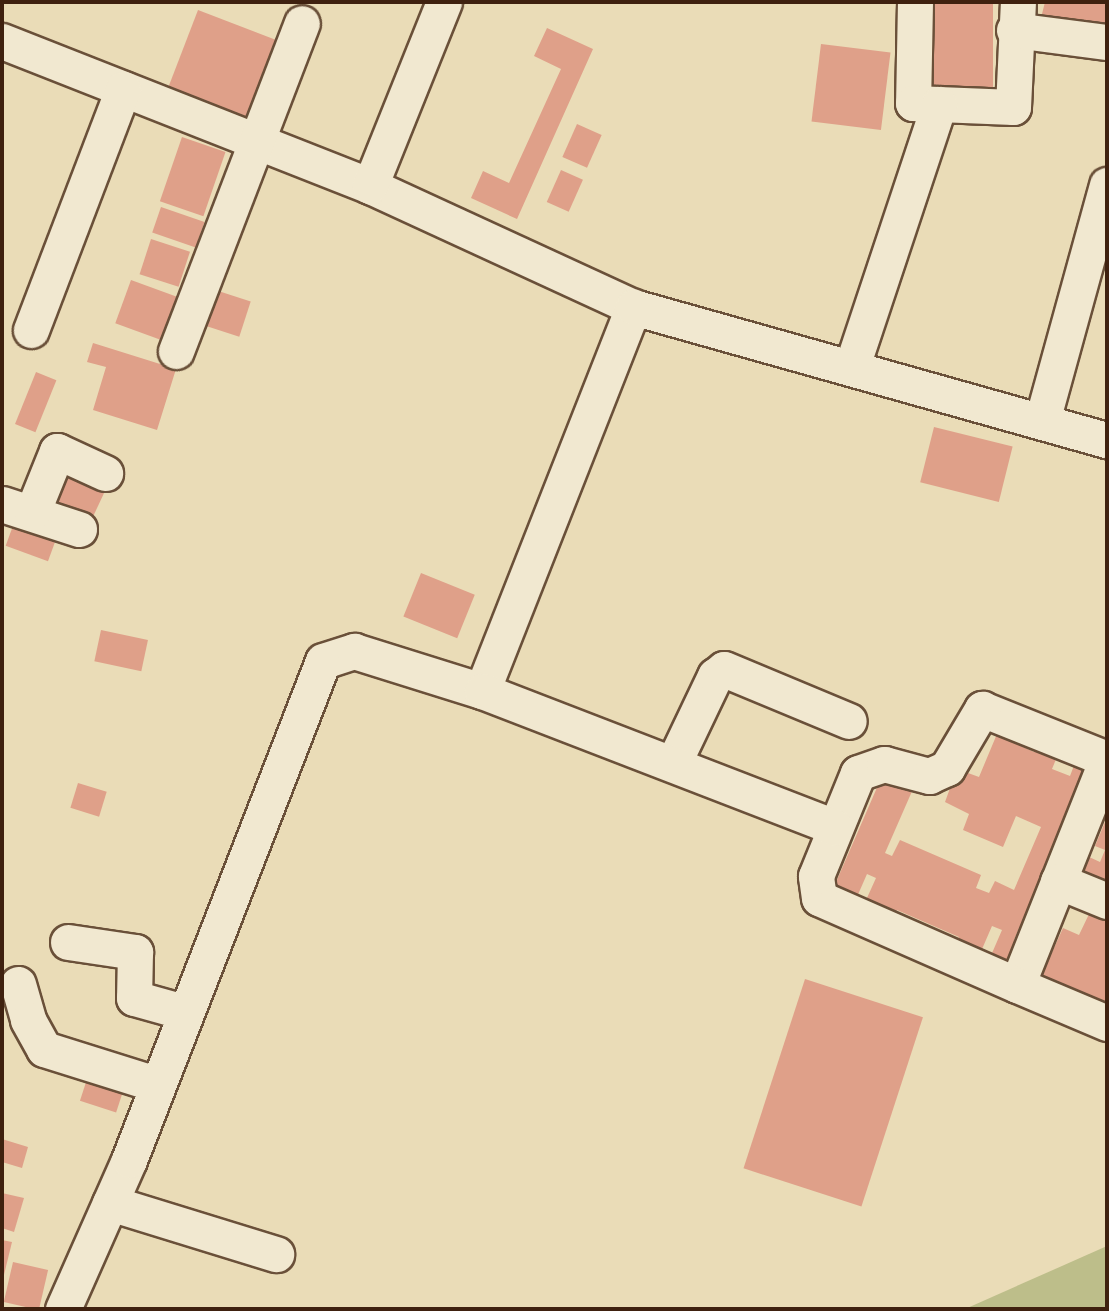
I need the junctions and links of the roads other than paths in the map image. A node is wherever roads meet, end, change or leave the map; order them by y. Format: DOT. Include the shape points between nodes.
graph roads {
  1 [pos="444,2"];
  2 [pos="915,2"];
  3 [pos="1016,16"];
  4 [pos="302,23"];
  5 [pos="2,41"];
  6 [pos="1107,41"];
  7 [pos="123,89"];
  8 [pos="939,104"];
  9 [pos="256,141"];
  10 [pos="1107,185"];
  11 [pos="370,186"];
  12 [pos="634,307"];
  13 [pos="31,330"];
  14 [pos="176,351"];
  15 [pos="852,366"];
  16 [pos="1042,421"];
  17 [pos="1107,440"];
  18 [pos="105,473"];
  19 [pos="17,509"];
  20 [pos="79,529"];
  21 [pos="482,691"];
  22 [pos="849,721"];
  23 [pos="1107,759"];
  24 [pos="673,764"];
  25 [pos="835,827"];
  26 [pos="1058,881"];
  27 [pos="1107,901"];
  28 [pos="68,942"];
  29 [pos="18,984"];
  30 [pos="1017,985"];
  31 [pos="184,1012"];
  32 [pos="1107,1023"];
  33 [pos="156,1084"];
  34 [pos="110,1203"];
  35 [pos="276,1254"];
  36 [pos="63,1309"];
  1 -- 11 [label="street"];
  2 -- 8 [label="street" via="913,103"];
  3 -- 6 [label="street"];
  3 -- 8 [label="street" via="1013,107"];
  4 -- 9 [label="street"];
  5 -- 7 [label="street"];
  7 -- 9 [label="street"];
  7 -- 13 [label="street"];
  8 -- 15 [label="street"];
  9 -- 11 [label="street"];
  9 -- 14 [label="street"];
  10 -- 16 [label="street"];
  11 -- 12 [label="street"];
  12 -- 15 [label="street"];
  12 -- 21 [label="street"];
  15 -- 16 [label="street"];
  16 -- 17 [label="street"];
  18 -- 19 [label="street" via="57,451"];
  19 -- 20 [label="street"];
  21 -- 24 [label="street"];
  21 -- 31 [label="street" via="354,651 323,661"];
  22 -- 24 [label="street" via="724,669 715,676"];
  23 -- 25 [label="street" via="982,709 947,768 929,776 884,764 858,773"];
  23 -- 26 [label="street"];
  24 -- 25 [label="street"];
  25 -- 30 [label="street" via="816,876 819,898"];
  26 -- 27 [label="street"];
  26 -- 30 [label="street"];
  28 -- 31 [label="street" via="135,953 134,998"];
  29 -- 33 [label="street" via="28,1020 44,1049"];
  30 -- 32 [label="street"];
  31 -- 33 [label="street"];
  33 -- 34 [label="street"];
  34 -- 35 [label="street"];
  34 -- 36 [label="street"];
}
